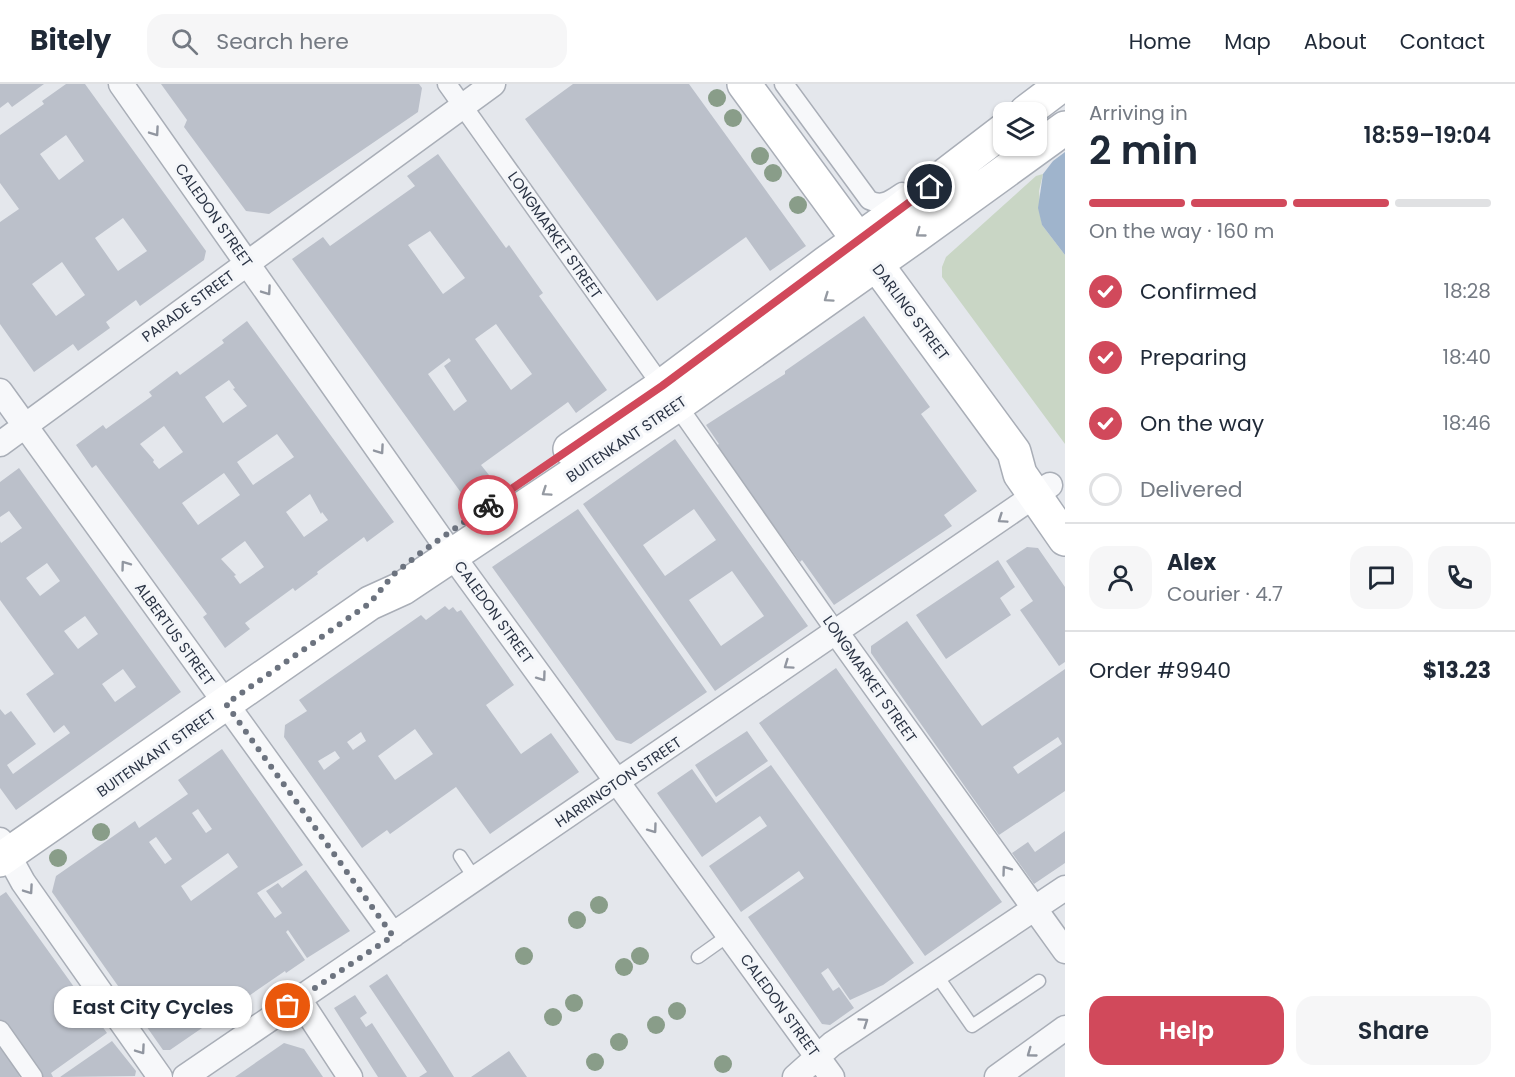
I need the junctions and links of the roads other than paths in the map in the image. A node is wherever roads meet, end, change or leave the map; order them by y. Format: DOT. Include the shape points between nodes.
graph roads {
  1 [pos="121,84"];
  2 [pos="447,84"];
  3 [pos="493,84"];
  4 [pos="744,84"];
  5 [pos="784,84"];
  6 [pos="1039,84"];
  7 [pos="1063,84"];
  8 [pos="1028,102"];
  9 [pos="1039,102"];
  10 [pos="463,106"];
  11 [pos="993,127"];
  12 [pos="1065,128"];
  13 [pos="993,138"];
  14 [pos="866,252"];
  15 [pos="248,263"];
  16 [pos="0,391"];
  17 [pos="670,396"];
  18 [pos="24,426"];
  19 [pos="0,444"];
  20 [pos="1050,495"];
  21 [pos="1065,539"];
  22 [pos="447,547"];
  23 [pos="836,632"];
  24 [pos="226,704"];
  25 [pos="619,782"];
  26 [pos="3,851"];
  27 [pos="459,856"];
  28 [pos="475,879"];
  29 [pos="1065,888"];
  30 [pos="1034,908"];
  31 [pos="729,935"];
  32 [pos="393,936"];
  33 [pos="1065,951"];
  34 [pos="698,957"];
  35 [pos="935,973"];
  36 [pos="1039,981"];
  37 [pos="299,999"];
  38 [pos="1065,1028"];
  39 [pos="0,1030"];
  40 [pos="825,1067"];
  41 [pos="33,1077"];
  42 [pos="159,1077"];
  43 [pos="184,1077"];
  44 [pos="350,1077"];
  45 [pos="795,1077"];
  46 [pos="997,1077"];
  1 -- 15 [label="street, CALEDON STREET, one-way"];
  2 -- 10 [label="street, LONGMARKET STREET"];
  3 -- 10 [label="street, PARADE STREET"];
  4 -- 14 [label="main road, DARLING STREET"];
  5 -- 11 [label="street" via="869,201 875,203 888,202"];
  6 -- 8 [label="street" via="1035,97"];
  7 -- 9 [label="main road"];
  10 -- 15 [label="street, PARADE STREET"];
  10 -- 17 [label="street, LONGMARKET STREET"];
  12 -- 14 [label="main road, one-way"];
  13 -- 14 [label="main road" via="893,215"];
  14 -- 17 [label="main road, BUITENKANT STREET"];
  14 -- 20 [label="main road, DARLING STREET" via="1014,452 1020,474"];
  15 -- 18 [label="street, PARADE STREET"];
  15 -- 22 [label="street, CALEDON STREET, one-way"];
  16 -- 18 [label="street, ALBERTUS STREET"];
  17 -- 22 [label="main road, BUITENKANT STREET"];
  17 -- 23 [label="street, LONGMARKET STREET"];
  18 -- 19 [label="street, PARADE STREET"];
  24 -- 18 [label="street, ALBERTUS STREET, one-way"];
  20 -- 21 [label="main road, DARLING STREET"];
  20 -- 23 [label="street, HARRINGTON STREET, one-way"];
  22 -- 24 [label="main road, BUITENKANT STREET" via="403,588 370,603"];
  22 -- 25 [label="street, CALEDON STREET, one-way"];
  23 -- 25 [label="street, HARRINGTON STREET, one-way"];
  30 -- 23 [label="street, LONGMARKET STREET, one-way"];
  24 -- 26 [label="main road, BUITENKANT STREET"];
  24 -- 32 [label="street, ALBERTUS STREET"];
  25 -- 28 [label="street, HARRINGTON STREET"];
  25 -- 31 [label="street, CALEDON STREET, one-way"];
  26 -- 42 [label="street, one-way" via="121,1006"];
  27 -- 28 [label="lane"];
  28 -- 32 [label="street, HARRINGTON STREET"];
  29 -- 30 [label="street"];
  30 -- 33 [label="street, LONGMARKET STREET"];
  30 -- 35 [label="street"];
  31 -- 34 [label="lane"];
  31 -- 40 [label="street, CALEDON STREET"];
  32 -- 37 [label="street, HARRINGTON STREET"];
  35 -- 36 [label="lane" via="972,1026"];
  40 -- 35 [label="street, one-way" via="832,1044"];
  37 -- 43 [label="street, HARRINGTON STREET"];
  37 -- 44 [label="street"];
  38 -- 46 [label="street, one-way"];
  39 -- 41 [label="street"];
  40 -- 45 [label="street"];
}
